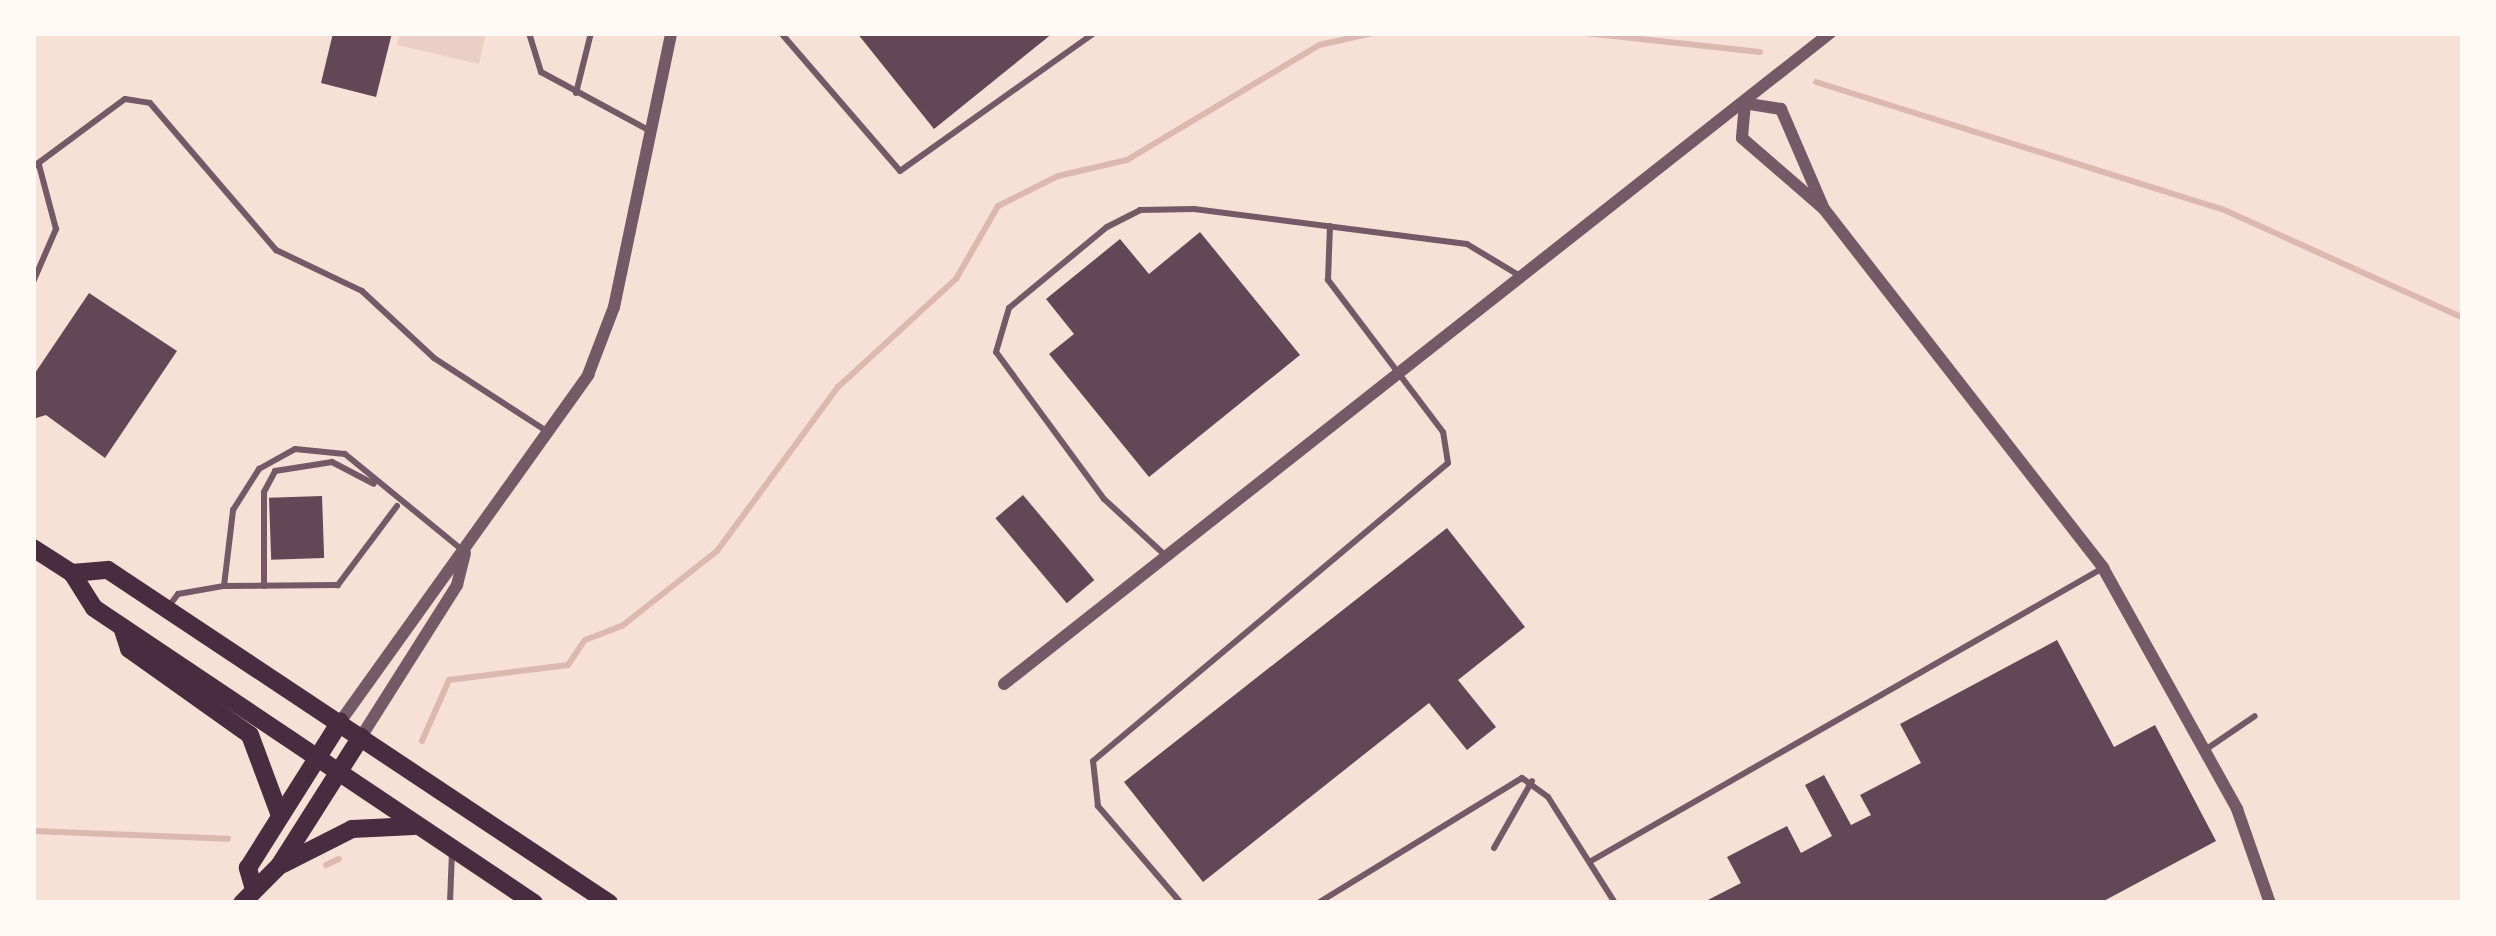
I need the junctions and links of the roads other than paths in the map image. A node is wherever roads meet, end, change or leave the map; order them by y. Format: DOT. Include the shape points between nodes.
graph roads {
  1 [pos="529,33"];
  2 [pos="591,33"];
  3 [pos="671,33"];
  4 [pos="781,33"];
  5 [pos="1094,33"];
  6 [pos="1829,33"];
  7 [pos="576,94"];
  8 [pos="1745,103"];
  9 [pos="650,130"];
  10 [pos="37,164"];
  11 [pos="1824,209"];
  12 [pos="1330,226"];
  13 [pos="1520,277"];
  14 [pos="33,282"];
  15 [pos="1402,374"];
  16 [pos="551,434"];
  17 [pos="382,489"];
  18 [pos="397,506"];
  19 [pos="33,548"];
  20 [pos="465,552"];
  21 [pos="1168,559"];
  22 [pos="2103,568"];
  23 [pos="72,573"];
  24 [pos="224,586"];
  25 [pos="264,586"];
  26 [pos="167,608"];
  27 [pos="122,627"];
  28 [pos="1004,684"];
  29 [pos="2255,716"];
  30 [pos="340,722"];
  31 [pos="361,737"];
  32 [pos="2205,749"];
  33 [pos="316,757"];
  34 [pos="338,772"];
  35 [pos="1532,781"];
  36 [pos="279,814"];
  37 [pos="419,826"];
  38 [pos="1495,848"];
  39 [pos="452,849"];
  40 [pos="1591,861"];
  41 [pos="279,866"];
  42 [pos="248,895"];
  43 [pos="450,903"];
  44 [pos="534,903"];
  45 [pos="609,903"];
  46 [pos="1181,903"];
  47 [pos="1318,903"];
  48 [pos="1615,903"];
  49 [pos="2270,903"];
  1 -- 7 [label="lane" via="531,62"];
  2 -- 7 [label="lane"];
  3 -- 9 [label="street"];
  4 -- 5 [label="lane" via="900,171"];
  6 -- 8 [label="street"];
  7 -- 9 [label="lane"];
  8 -- 11 [label="street" via="1742,138"];
  8 -- 11 [label="street" via="1781,109"];
  8 -- 13 [label="street"];
  9 -- 16 [label="street" via="614,307"];
  10 -- 14 [label="lane" via="35,183 56,229"];
  10 -- 16 [label="lane" via="124,99 150,103 277,250 362,291 434,358"];
  11 -- 22 [label="street"];
  12 -- 13 [label="lane" via="1467,244"];
  12 -- 15 [label="lane" via="1328,280"];
  12 -- 21 [label="lane" via="1140,210 1002,317 996,352 1011,383"];
  13 -- 15 [label="street"];
  15 -- 21 [label="street"];
  15 -- 46 [label="lane" via="1443,432 1444,475 1093,761 1098,806"];
  16 -- 20 [label="street"];
  17 -- 18 [label="lane"];
  17 -- 24 [label="lane" via="330,448 282,451 227,522"];
  17 -- 25 [label="lane" via="332,462 275,471 264,492"];
  18 -- 20 [label="lane"];
  18 -- 25 [label="lane" via="344,581"];
  19 -- 23 [label="main road"];
  20 -- 30 [label="street" via="439,571"];
  20 -- 31 [label="street" via="457,586"];
  21 -- 28 [label="street"];
  22 -- 32 [label="street"];
  22 -- 40 [label="lane"];
  23 -- 26 [label="main road" via="108,569"];
  23 -- 27 [label="main road"];
  24 -- 25 [label="lane"];
  24 -- 26 [label="lane" via="178,594"];
  26 -- 30 [label="main road"];
  27 -- 33 [label="main road"];
  27 -- 36 [label="main road" via="129,649 250,735"];
  29 -- 32 [label="lane"];
  30 -- 31 [label="main road"];
  30 -- 33 [label="main road"];
  31 -- 34 [label="main road"];
  31 -- 45 [label="main road"];
  32 -- 49 [label="street"];
  33 -- 34 [label="main road"];
  33 -- 36 [label="main road"];
  34 -- 37 [label="main road"];
  34 -- 41 [label="main road"];
  35 -- 38 [label="lane"];
  35 -- 40 [label="lane"];
  35 -- 47 [label="lane" via="1499,783"];
  36 -- 42 [label="main road" via="248,868"];
  37 -- 39 [label="main road"];
  37 -- 41 [label="main road" via="352,829"];
  39 -- 43 [label="lane"];
  39 -- 44 [label="main road"];
  40 -- 48 [label="lane"];
  41 -- 42 [label="main road"];
}
